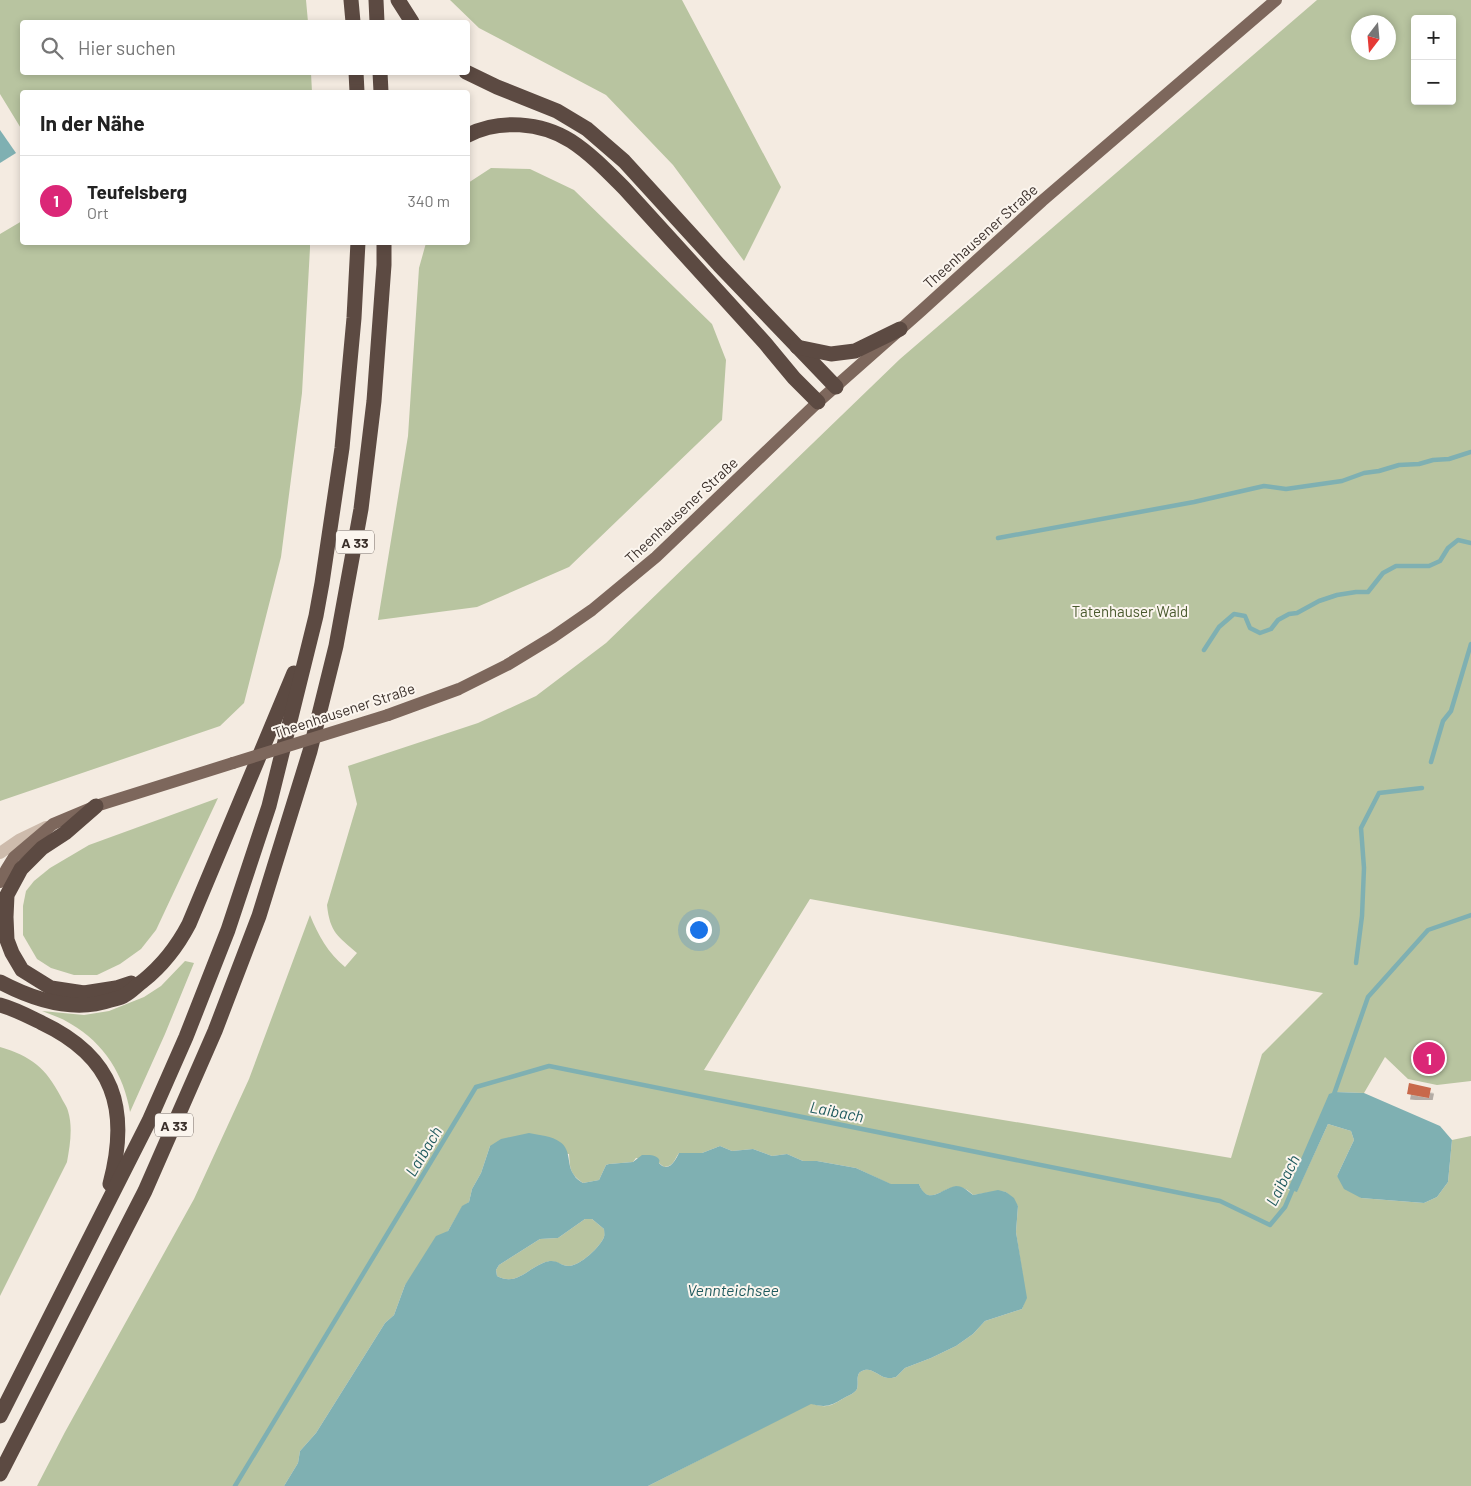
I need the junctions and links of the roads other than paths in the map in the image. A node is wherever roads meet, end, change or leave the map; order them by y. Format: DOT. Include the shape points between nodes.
graph roads {
  1 [pos="351,0"];
  2 [pos="376,0"];
  3 [pos="398,0"];
  4 [pos="1276,0"];
  5 [pos="353,20"];
  6 [pos="377,20"];
  7 [pos="411,20"];
  8 [pos="470,74"];
  9 [pos="356,75"];
  10 [pos="380,75"];
  11 [pos="357,90"];
  12 [pos="381,90"];
  13 [pos="470,134"];
  14 [pos="358,245"];
  15 [pos="384,245"];
  16 [pos="391,245"];
  17 [pos="384,265"];
  18 [pos="900,329"];
  19 [pos="797,347"];
  20 [pos="836,387"];
  21 [pos="818,402"];
  22 [pos="316,616"];
  23 [pos="96,806"];
  24 [pos="53,824"];
  25 [pos="0,853"];
  26 [pos="2,876"];
  27 [pos="146,978"];
  28 [pos="0,982"];
  29 [pos="0,1005"];
  30 [pos="102,1215"];
  31 [pos="0,1416"];
  32 [pos="0,1474"];
  1 -- 5 [label="highway"];
  2 -- 6 [label="highway"];
  3 -- 7 [label="highway"];
  4 -- 18 [label="main road, Theenhausener Straße" via="1042,201"];
  8 -- 19 [label="highway" via="557,111 587,129 624,161"];
  9 -- 11 [label="highway"];
  10 -- 12 [label="highway"];
  13 -- 21 [label="highway" via="496,126 519,124 542,128 570,140 625,189"];
  14 -- 22 [label="highway, A 33" via="342,448"];
  15 -- 17 [label="highway, A 33"];
  16 -- 17 [label="highway"];
  17 -- 32 [label="highway, A 33" via="374,401 361,508 338,636 310,751 265,898 215,1030 145,1192"];
  18 -- 19 [label="highway" via="855,351 831,354"];
  18 -- 20 [label="main road, Theenhausener Straße"];
  19 -- 20 [label="highway"];
  20 -- 21 [label="main road, Theenhausener Straße"];
  21 -- 23 [label="main road, Theenhausener Straße, bridge" via="656,557 592,610 508,664 459,689 388,715"];
  22 -- 27 [label="highway" via="189,924 165,962"];
  22 -- 30 [label="highway, A 33" via="269,806 228,930 149,1121"];
  23 -- 24 [label="main road, Theenhausener Straße"];
  23 -- 27 [label="highway" via="42,848 21,869 7,895 7,940 22,970 51,988 84,994"];
  24 -- 25 [label="street"];
  24 -- 26 [label="main road, Theenhausener Straße" via="14,857"];
  27 -- 28 [label="highway" via="124,996 84,1006 40,1000"];
  29 -- 30 [label="highway" via="70,1038 102,1069 115,1103 119,1131 115,1168"];
  30 -- 31 [label="highway, A 33"];
}
